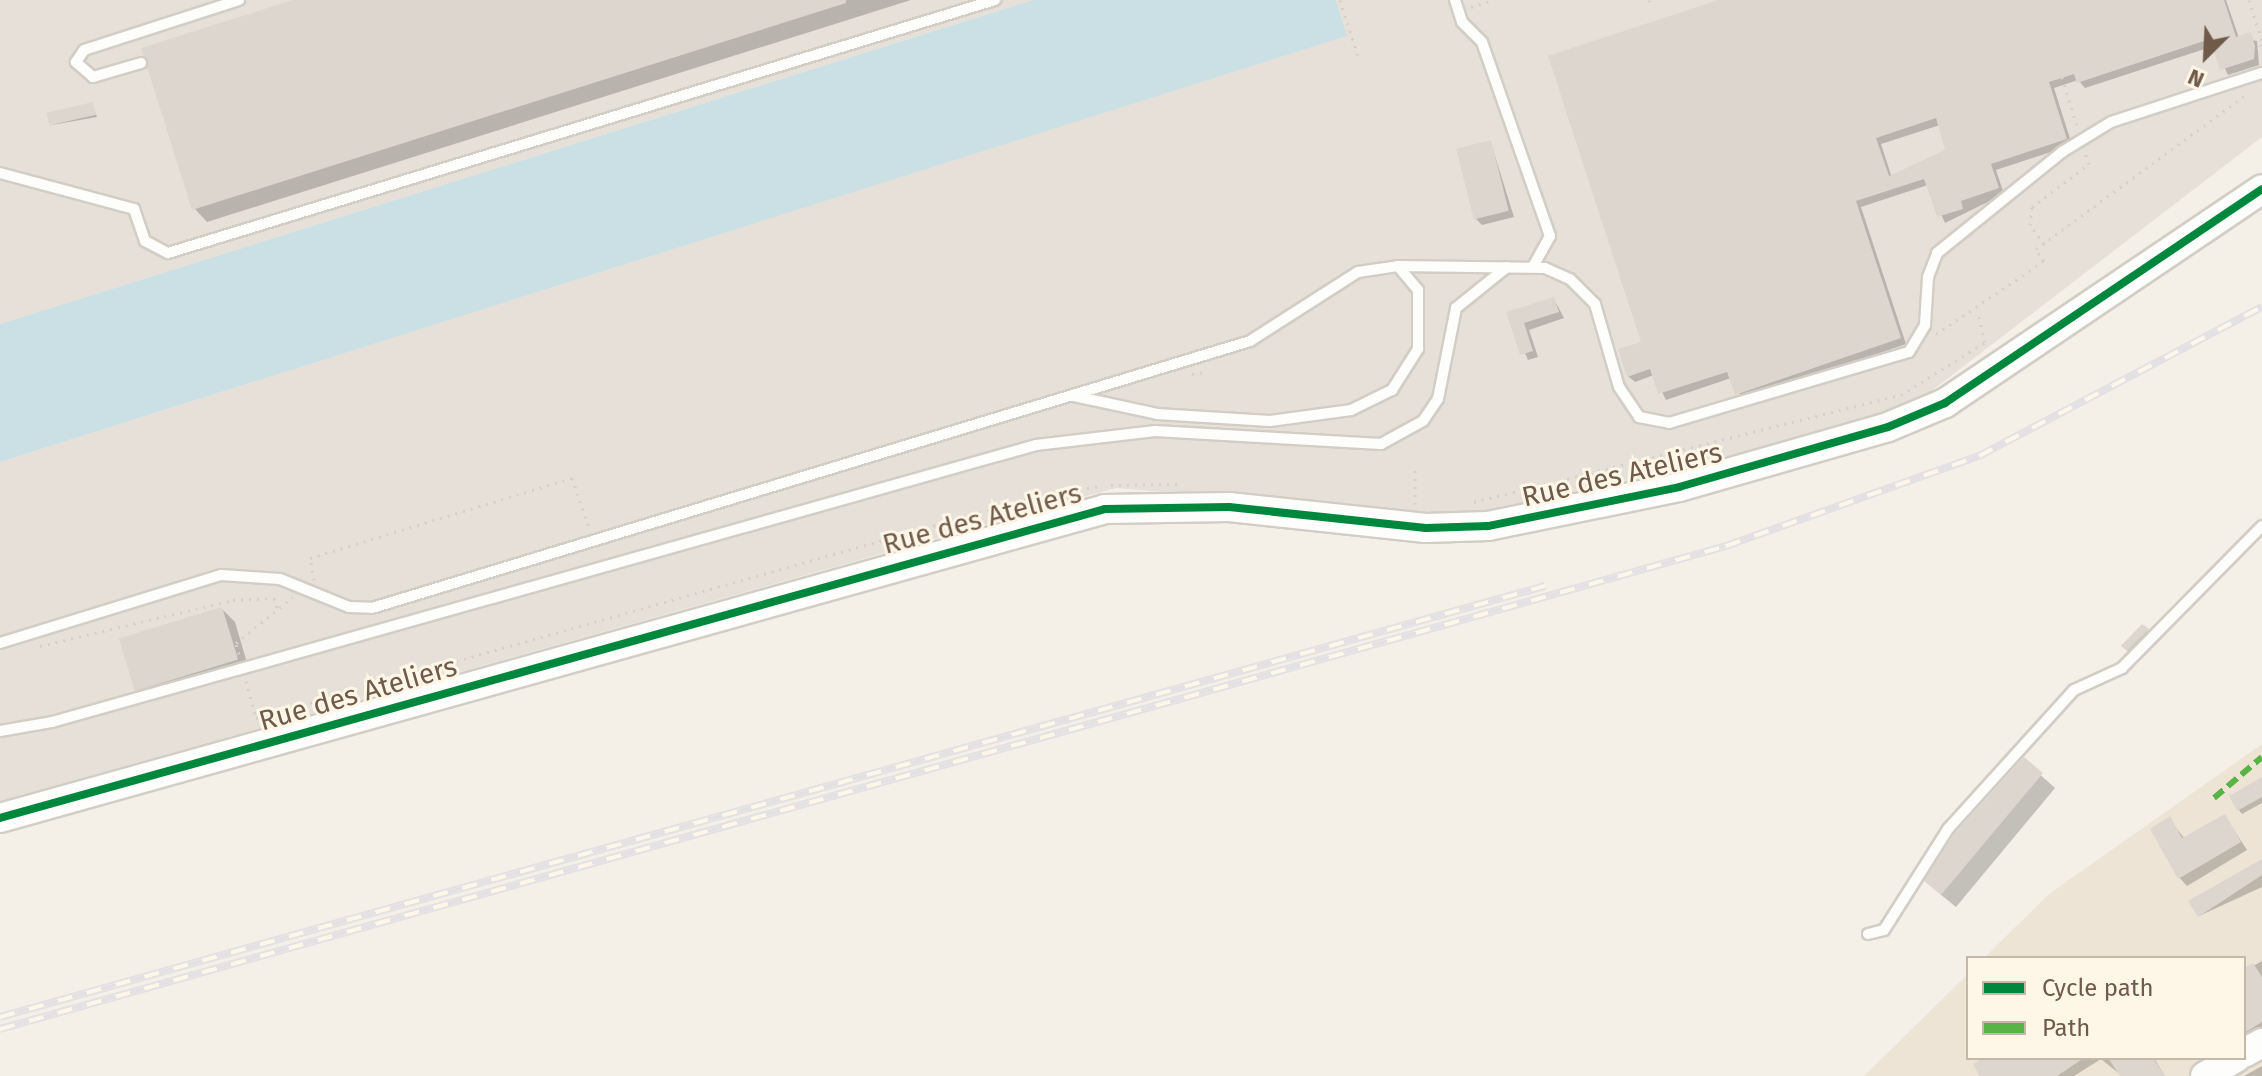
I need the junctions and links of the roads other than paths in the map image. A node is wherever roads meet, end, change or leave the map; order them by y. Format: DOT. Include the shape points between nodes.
graph roads {
  1 [pos="239,0"];
  2 [pos="995,0"];
  3 [pos="1455,0"];
  4 [pos="141,63"];
  5 [pos="2262,73"];
  6 [pos="0,173"];
  7 [pos="2262,189"];
  8 [pos="1398,266"];
  9 [pos="1507,267"];
  10 [pos="1533,267"];
  11 [pos="1074,396"];
  12 [pos="2262,526"];
  13 [pos="0,643"];
  14 [pos="0,731"];
  15 [pos="0,818"];
  16 [pos="1868,934"];
  17 [pos="2233,1060"];
  18 [pos="2205,1076"];
  1 -- 4 [label="lane" via="84,50 76,62 93,77"];
  2 -- 6 [label="lane" via="168,253 145,241 134,209"];
  3 -- 10 [label="lane" via="1482,42 1550,236"];
  5 -- 10 [label="lane" via="2111,122 2062,152 1937,253 1920,334 1909,352 1878,367 1669,423 1639,417 1619,387 1595,304 1570,279"];
  7 -- 15 [label="street, Rue des Ateliers" via="1945,403 1888,427 1679,487 1473,527 1229,507 1105,509"];
  8 -- 9 [label="lane"];
  8 -- 11 [label="lane" via="1358,272 1250,341"];
  8 -- 11 [label="lane" via="1418,290 1418,349 1392,390 1351,410 1270,421 1157,414"];
  9 -- 10 [label="lane"];
  9 -- 14 [label="lane" via="1456,308 1438,399 1423,421 1381,444 1155,431 1036,445 52,722"];
  11 -- 13 [label="lane" via="372,608 349,607 280,579 221,575"];
  12 -- 16 [label="lane" via="2122,668 2074,690 1948,829 1884,930"];
  17 -- 18 [label="street"];
}
